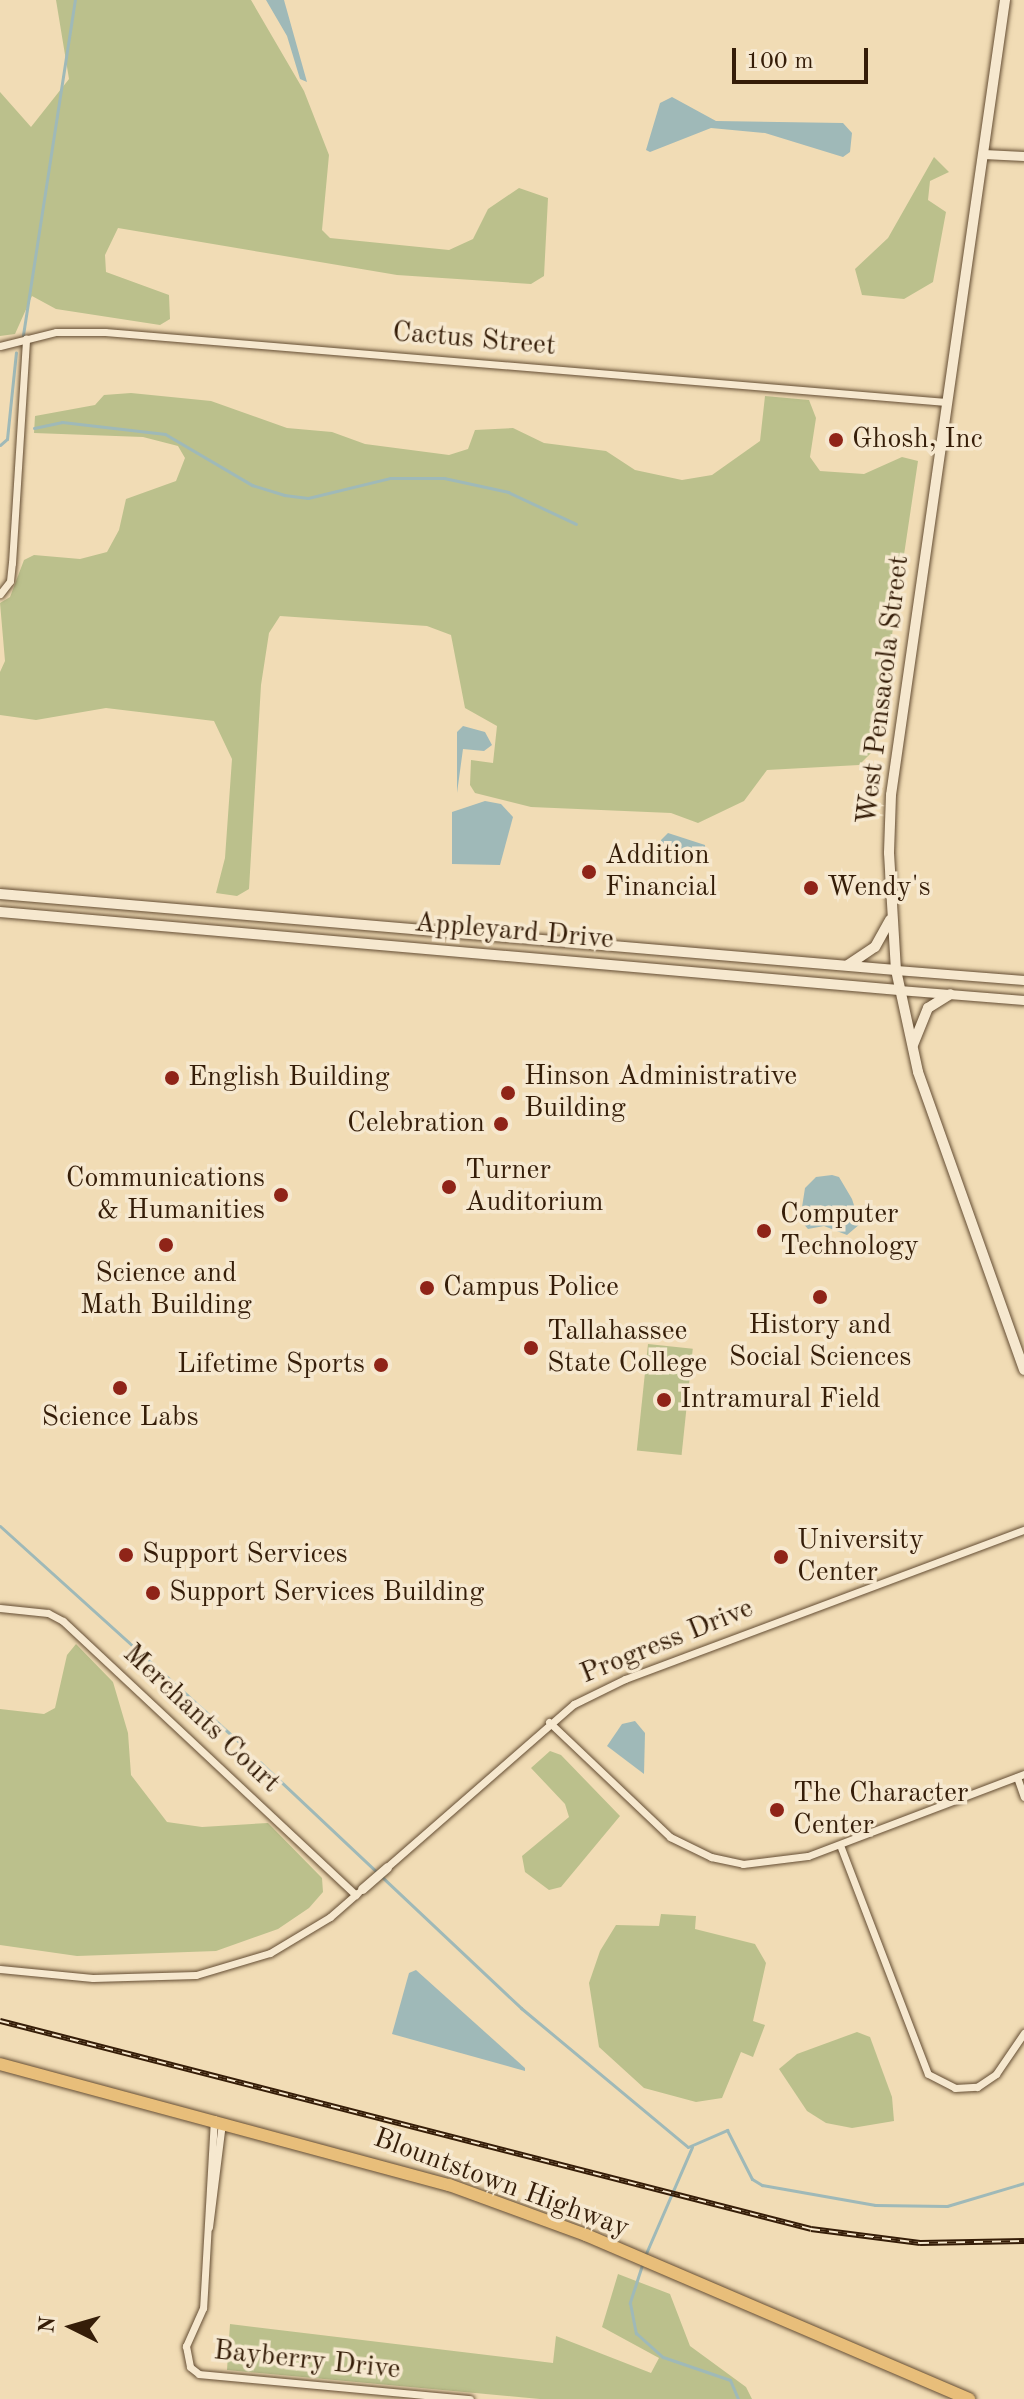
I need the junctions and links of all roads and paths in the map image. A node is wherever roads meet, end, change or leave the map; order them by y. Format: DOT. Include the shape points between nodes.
graph roads {
  1 [pos="1005,0"];
  2 [pos="983,154"];
  3 [pos="1024,156"];
  4 [pos="26,338"];
  5 [pos="0,346"];
  6 [pos="946,402"];
  7 [pos="3,592"];
  8 [pos="0,894"];
  9 [pos="102,902"];
  10 [pos="0,912"];
  11 [pos="891,918"];
  12 [pos="101,921"];
  13 [pos="317,921"];
  14 [pos="515,937"];
  15 [pos="316,939"];
  16 [pos="645,948"];
  17 [pos="514,956"];
  18 [pos="847,966"];
  19 [pos="653,968"];
  20 [pos="896,970"];
  21 [pos="1024,980"];
  22 [pos="899,990"];
  23 [pos="950,994"];
  24 [pos="1024,1000"];
  25 [pos="912,1047"];
  26 [pos="1024,1370"];
  27 [pos="1024,1530"];
  28 [pos="0,1608"];
  29 [pos="549,1722"];
  30 [pos="1020,1776"];
  31 [pos="1024,1797"];
  32 [pos="840,1845"];
  33 [pos="387,1867"];
  34 [pos="359,1892"];
  35 [pos="0,1969"];
  36 [pos="1024,2033"];
  37 [pos="0,2064"];
  38 [pos="218,2120"];
  39 [pos="470,2399"];
  40 [pos="969,2399"];
  1 -- 2 [label="main road, West Pensacola Street"];
  2 -- 3 [label="street"];
  2 -- 6 [label="main road, West Pensacola Street"];
  4 -- 5 [label="street, Cactus Street"];
  4 -- 6 [label="street, Cactus Street" via="105,332"];
  4 -- 7 [label="street"];
  6 -- 11 [label="main road, West Pensacola Street" via="891,795"];
  8 -- 9 [label="main road, Appleyard Drive"];
  9 -- 12 [label="street"];
  9 -- 13 [label="main road, Appleyard Drive"];
  10 -- 12 [label="main road, Appleyard Drive"];
  11 -- 18 [label="main road" via="875,947"];
  11 -- 20 [label="main road, West Pensacola Street"];
  12 -- 15 [label="main road, Appleyard Drive"];
  13 -- 14 [label="main road, Appleyard Drive"];
  13 -- 15 [label="street"];
  14 -- 16 [label="main road, Appleyard Drive"];
  14 -- 17 [label="street"];
  15 -- 17 [label="main road, Appleyard Drive"];
  16 -- 18 [label="main road, Appleyard Drive"];
  16 -- 19 [label="street"];
  17 -- 19 [label="main road, Appleyard Drive"];
  18 -- 20 [label="main road, Appleyard Drive"];
  19 -- 22 [label="main road, Appleyard Drive"];
  20 -- 21 [label="street, Appleyard Drive"];
  20 -- 22 [label="main road, West Pensacola Street"];
  22 -- 23 [label="street, Appleyard Drive"];
  22 -- 25 [label="main road, West Pensacola Street"];
  23 -- 24 [label="street, Appleyard Drive"];
  23 -- 25 [label="main road" via="928,1008"];
  25 -- 26 [label="main road, West Pensacola Street" via="929,1111"];
  27 -- 29 [label="street, Progress Drive" via="625,1679"];
  28 -- 34 [label="street, Merchants Court" via="48,1613 63,1621"];
  29 -- 32 [label="street" via="655,1825 704,1855 758,1865"];
  29 -- 33 [label="street, Progress Drive"];
  30 -- 31 [label="street"];
  30 -- 32 [label="street"];
  32 -- 36 [label="street" via="922,2063 944,2085 972,2088 996,2074"];
  33 -- 34 [label="street, Progress Drive"];
  34 -- 35 [label="street, Progress Drive" via="300,1936 240,1964 171,1978 59,1977"];
  37 -- 38 [label="main road, Blountstown Highway"];
  38 -- 39 [label="street, Bayberry Drive" via="203,2308 186,2346 190,2367 199,2374"];
  38 -- 40 [label="main road, Blountstown Highway" via="449,2185 622,2251"];
}
